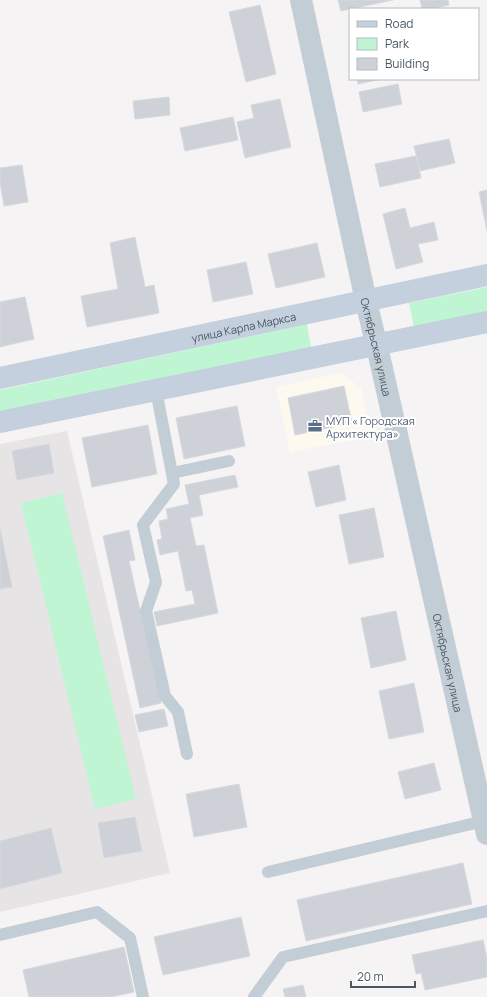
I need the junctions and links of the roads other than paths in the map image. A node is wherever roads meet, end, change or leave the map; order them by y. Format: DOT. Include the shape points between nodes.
graph roads {
  1 [pos="301,0"];
  2 [pos="487,275"];
  3 [pos="366,301"];
  4 [pos="487,322"];
  5 [pos="377,344"];
  6 [pos="0,378"];
  7 [pos="156,390"];
  8 [pos="0,422"];
  9 [pos="229,461"];
  10 [pos="172,472"];
  11 [pos="187,754"];
  12 [pos="485,827"];
  13 [pos="268,872"];
  14 [pos="487,911"];
  15 [pos="0,935"];
  16 [pos="143,997"];
  17 [pos="254,997"];
  1 -- 3 [label="street, Октябрьская улица"];
  2 -- 3 [label="main road, улица Карла Маркса"];
  3 -- 5 [label="street, Октябрьская улица"];
  3 -- 6 [label="main road, улица Карла Маркса"];
  4 -- 5 [label="main road"];
  5 -- 7 [label="main road"];
  5 -- 12 [label="street, Октябрьская улица"];
  7 -- 8 [label="main road"];
  7 -- 10 [label="lane"];
  9 -- 10 [label="lane"];
  10 -- 11 [label="lane" via="174,484 143,525 156,582 146,611 165,696 178,712"];
  12 -- 13 [label="lane"];
  14 -- 17 [label="lane" via="283,957"];
  15 -- 16 [label="lane" via="96,912 130,938"];
}
